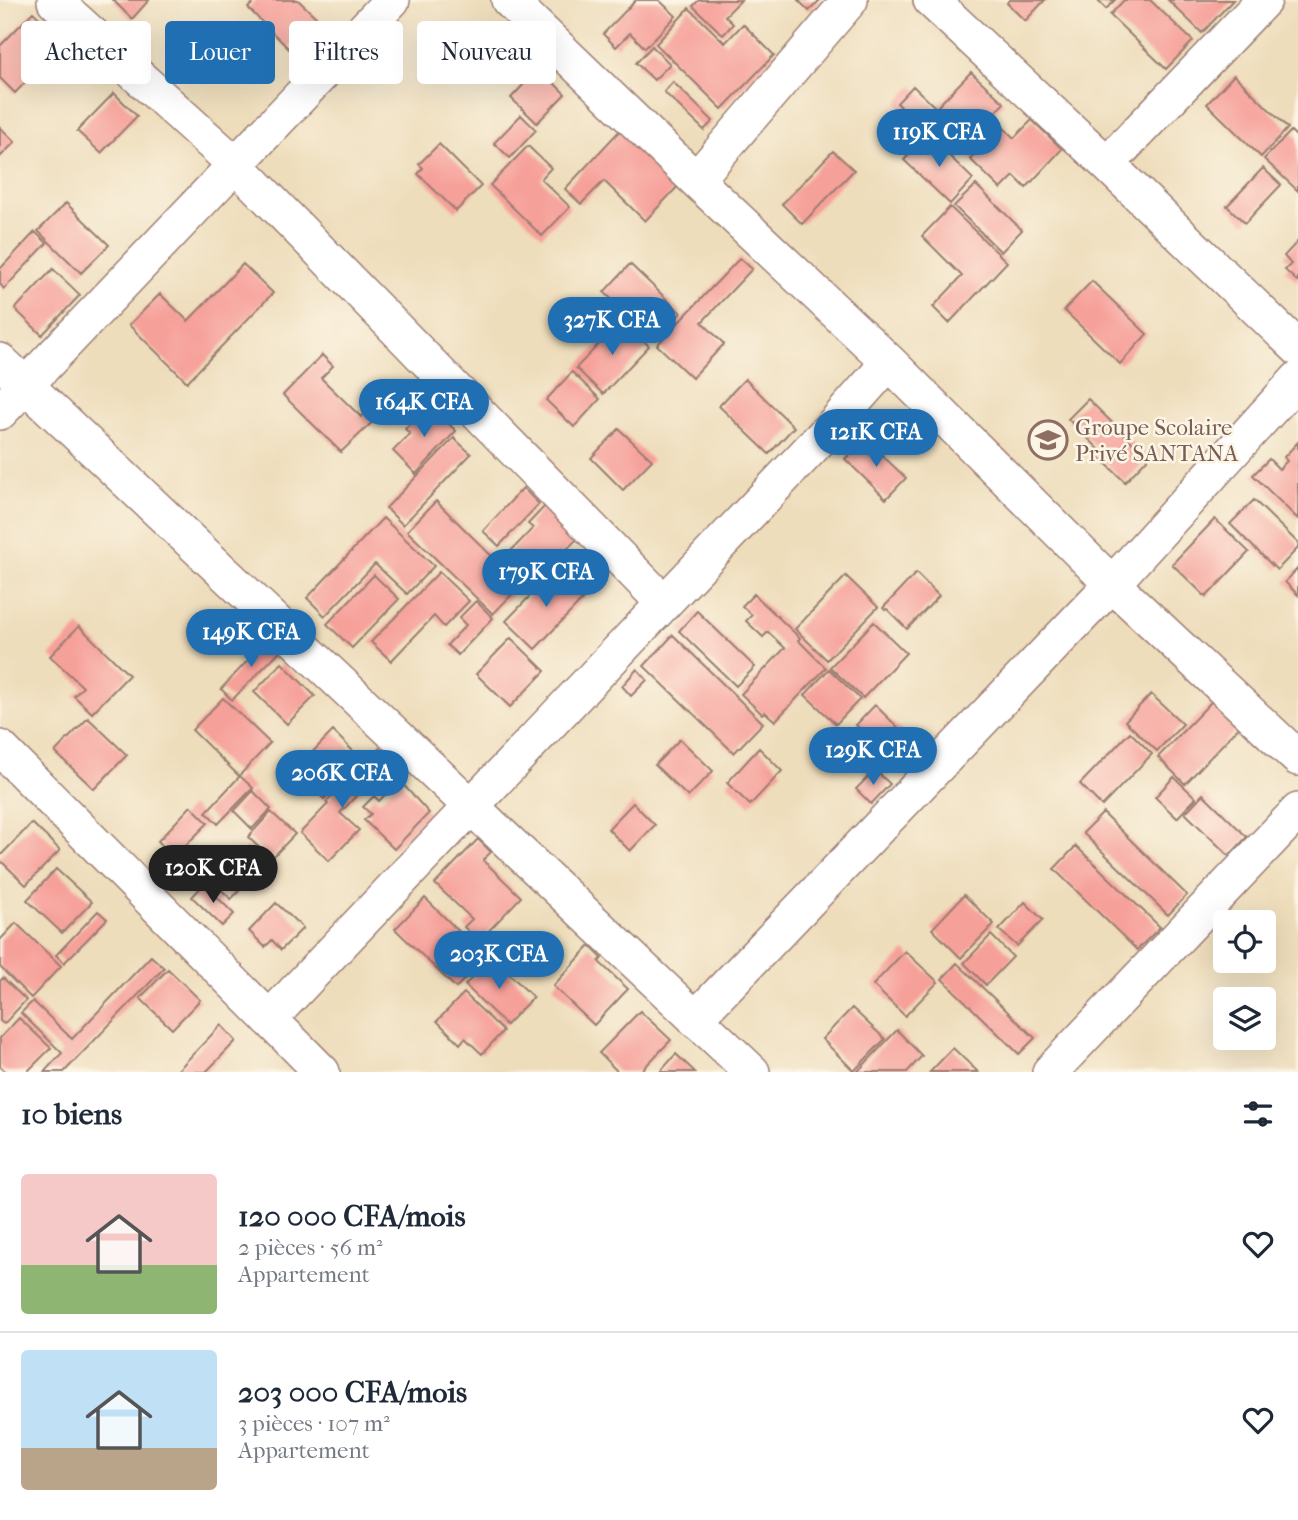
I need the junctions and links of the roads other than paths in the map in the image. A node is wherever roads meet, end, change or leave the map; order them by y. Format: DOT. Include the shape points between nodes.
graph roads {
  1 [pos="392,0"];
  2 [pos="509,0"];
  3 [pos="850,0"];
  4 [pos="930,0"];
  5 [pos="1264,0"];
  6 [pos="55,1"];
  7 [pos="236,164"];
  8 [pos="1107,164"];
  9 [pos="696,180"];
  10 [pos="1298,348"];
  11 [pos="0,361"];
  12 [pos="889,362"];
  13 [pos="1298,379"];
  14 [pos="25,386"];
  15 [pos="0,412"];
  16 [pos="1112,584"];
  17 [pos="664,603"];
  18 [pos="1298,758"];
  19 [pos="6,767"];
  20 [pos="472,805"];
  21 [pos="1298,811"];
  22 [pos="269,1019"];
  23 [pos="695,1019"];
  24 [pos="322,1072"];
  25 [pos="752,1072"];
  26 [pos="1050,1072"];
  1 -- 7 [label="street"];
  2 -- 9 [label="street"];
  3 -- 9 [label="street"];
  4 -- 8 [label="street"];
  5 -- 8 [label="street"];
  6 -- 7 [label="street"];
  7 -- 14 [label="street"];
  7 -- 17 [label="street"];
  8 -- 10 [label="street"];
  9 -- 12 [label="street"];
  11 -- 14 [label="street"];
  12 -- 16 [label="street"];
  12 -- 17 [label="street"];
  13 -- 16 [label="street"];
  14 -- 15 [label="street"];
  14 -- 20 [label="street"];
  16 -- 18 [label="street"];
  16 -- 23 [label="street"];
  17 -- 20 [label="street"];
  19 -- 22 [label="street"];
  20 -- 22 [label="street"];
  20 -- 23 [label="street"];
  21 -- 26 [label="street"];
  22 -- 24 [label="street"];
  23 -- 25 [label="street"];
}
